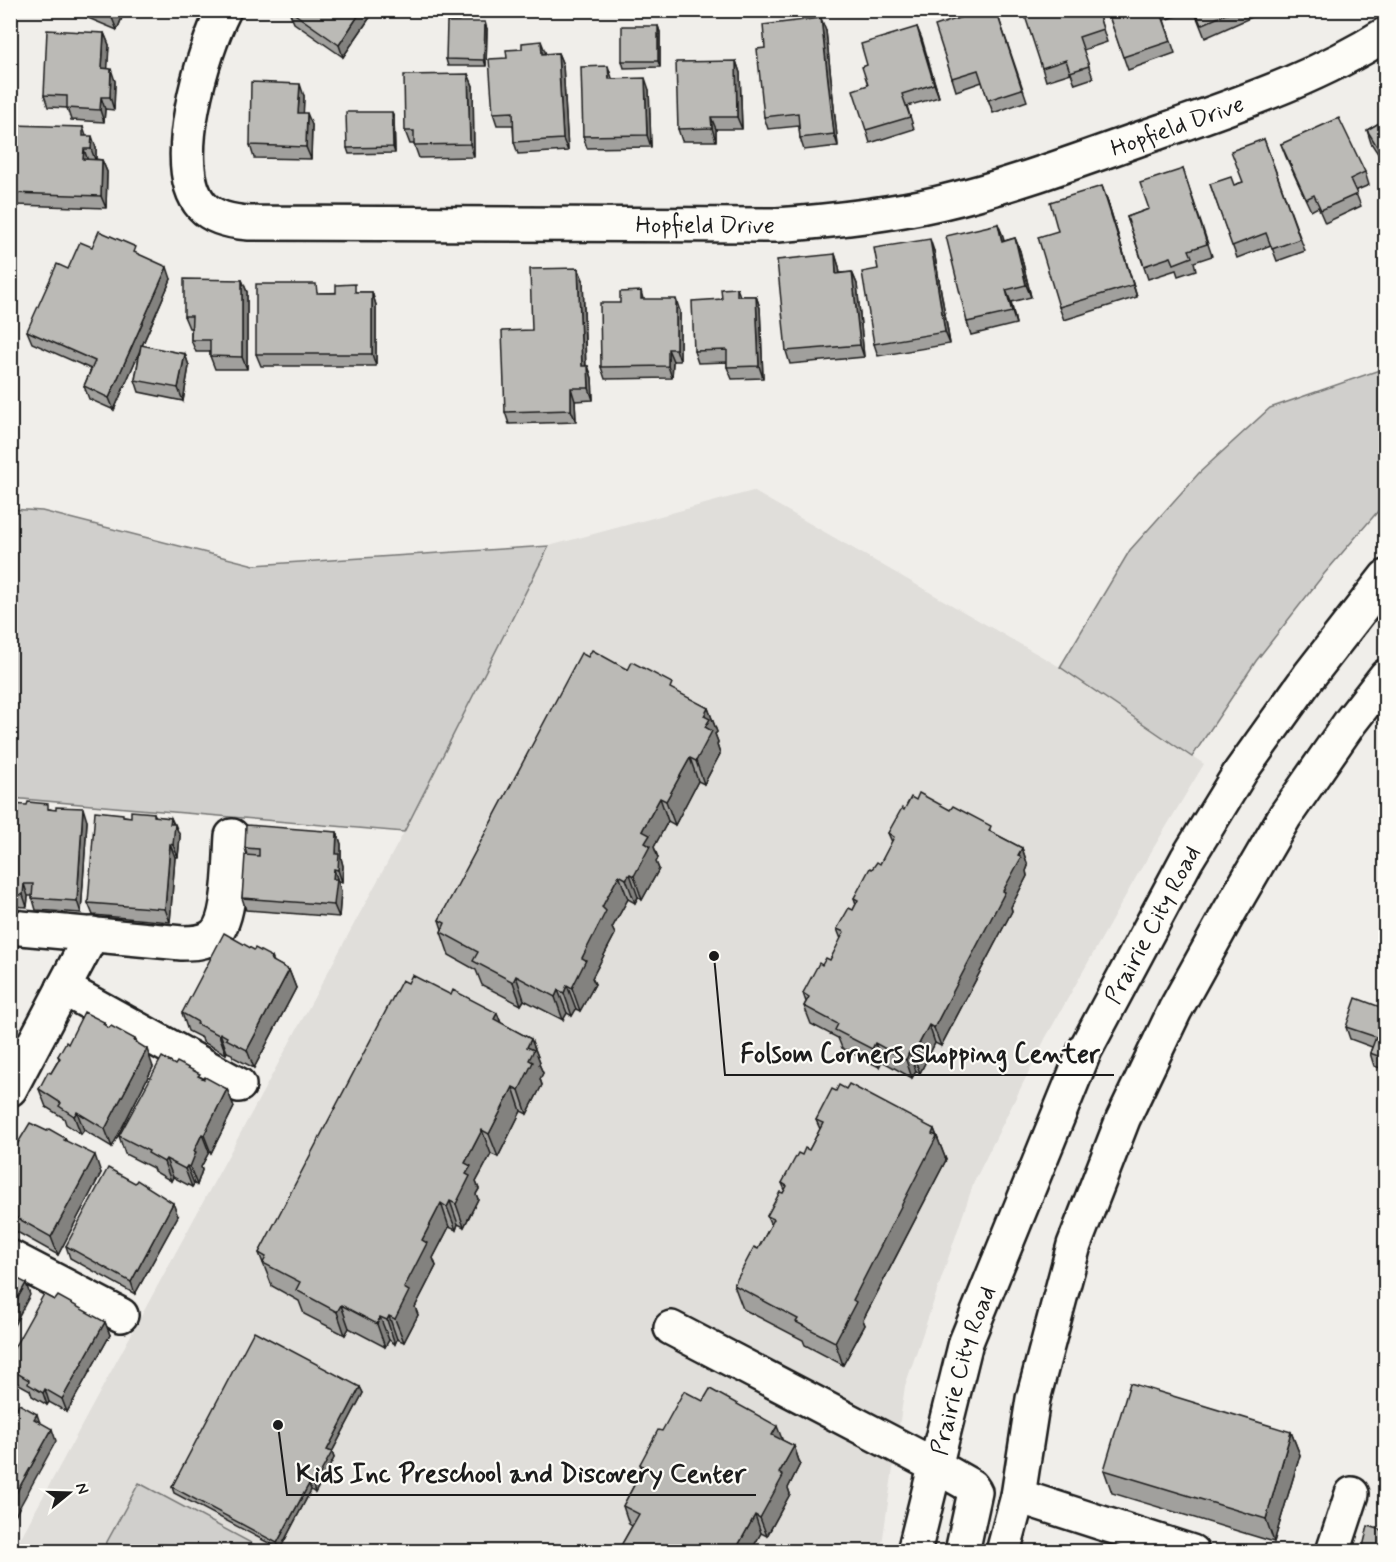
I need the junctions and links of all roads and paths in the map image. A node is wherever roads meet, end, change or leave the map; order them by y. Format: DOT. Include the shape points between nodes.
graph roads {
  1 [pos="224,10"];
  2 [pos="1386,34"];
  3 [pos="1386,577"];
  4 [pos="1386,676"];
  5 [pos="232,837"];
  6 [pos="10,927"];
  7 [pos="92,934"];
  8 [pos="63,988"];
  9 [pos="239,1085"];
  10 [pos="10,1089"];
  11 [pos="10,1257"];
  12 [pos="121,1315"];
  13 [pos="671,1328"];
  14 [pos="934,1465"];
  15 [pos="1352,1494"];
  16 [pos="1018,1496"];
  17 [pos="914,1551"];
  18 [pos="962,1551"];
  19 [pos="1003,1551"];
  20 [pos="1192,1551"];
  21 [pos="1333,1551"];
  1 -- 2 [label="main road, Hopfield Drive" via="199,76 186,154 188,176 203,207 221,218 249,223 777,225 842,220 939,203 1044,173 1273,92 1319,72"];
  3 -- 14 [label="main road, Prairie City Road" via="1241,771 1186,859 1085,1050 966,1342"];
  4 -- 16 [label="main road" via="1280,826 1175,1010 1123,1119 1074,1245 1033,1399"];
  5 -- 7 [label="main road" via="224,917 221,928 212,937 182,943"];
  6 -- 7 [label="main road"];
  7 -- 8 [label="main road"];
  8 -- 9 [label="main road"];
  8 -- 10 [label="main road"];
  11 -- 12 [label="main road"];
  13 -- 14 [label="main road"];
  14 -- 17 [label="main road, Prairie City Road"];
  14 -- 18 [label="main road" via="971,1485 975,1492"];
  15 -- 21 [label="main road"];
  16 -- 19 [label="main road"];
  16 -- 20 [label="main road"];
}
